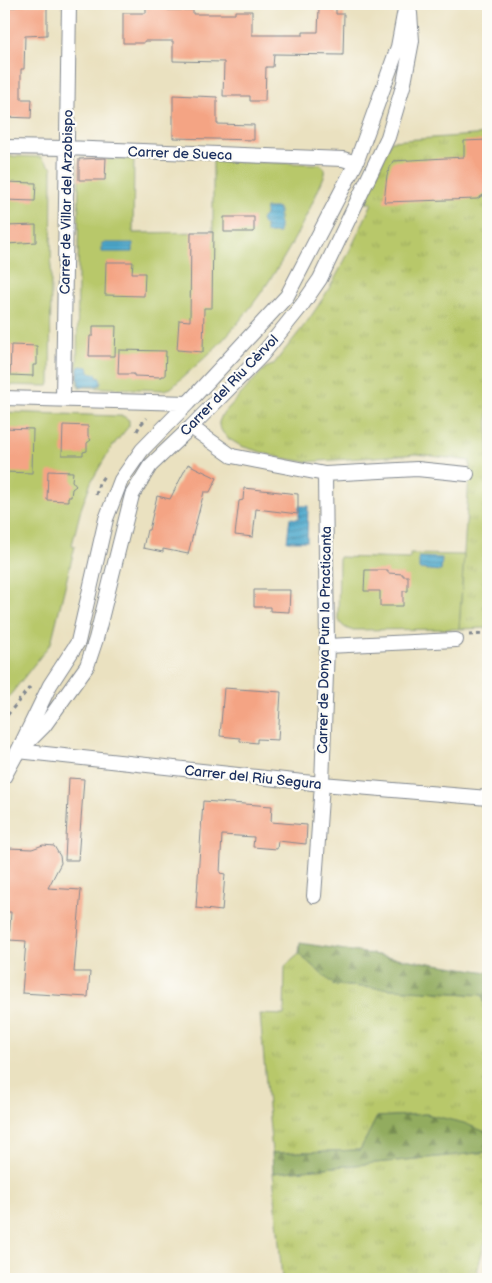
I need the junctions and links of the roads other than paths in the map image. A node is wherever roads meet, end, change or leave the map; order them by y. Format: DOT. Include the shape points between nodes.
graph roads {
  1 [pos="69,4"];
  2 [pos="408,4"];
  3 [pos="4,147"];
  4 [pos="66,148"];
  5 [pos="356,163"];
  6 [pos="4,398"];
  7 [pos="62,400"];
  8 [pos="188,403"];
  9 [pos="190,427"];
  10 [pos="325,474"];
  11 [pos="467,474"];
  12 [pos="456,640"];
  13 [pos="328,646"];
  14 [pos="18,751"];
  15 [pos="4,777"];
  16 [pos="322,784"];
  17 [pos="488,798"];
  18 [pos="314,896"];
  1 -- 4 [label="street, Carrer de Villar del Arzobispo"];
  2 -- 5 [label="street, Carrer del Riu Cèrvol" via="398,47"];
  2 -- 9 [label="street, Carrer del Riu Cèrvol" via="412,41 388,137 320,279 261,356"];
  3 -- 4 [label="street, Carrer de Sueca"];
  4 -- 5 [label="street, Carrer de Sueca" via="344,159"];
  4 -- 7 [label="street, Carrer de Villar del Arzobispo"];
  5 -- 8 [label="street, Carrer del Riu Cèrvol" via="287,296"];
  6 -- 7 [label="street"];
  7 -- 8 [label="street"];
  8 -- 14 [label="street, Carrer del Riu Cèrvol" via="142,450 121,480 106,519 78,642 50,685"];
  9 -- 10 [label="street" via="232,456"];
  9 -- 14 [label="street, Carrer del Riu Cèrvol" via="150,466 132,495 87,666 44,726"];
  10 -- 11 [label="street" via="417,469"];
  10 -- 13 [label="street, Carrer de Donya Pura la Practicanta"];
  12 -- 13 [label="street"];
  13 -- 16 [label="street, Carrer de Donya Pura la Practicanta"];
  14 -- 15 [label="street, Carrer del Riu Cèrvol"];
  14 -- 16 [label="street, Carrer del Riu Segura"];
  16 -- 17 [label="street, Carrer del Riu Segura"];
  16 -- 18 [label="street, Carrer de Donya Pura la Practicanta"];
}
